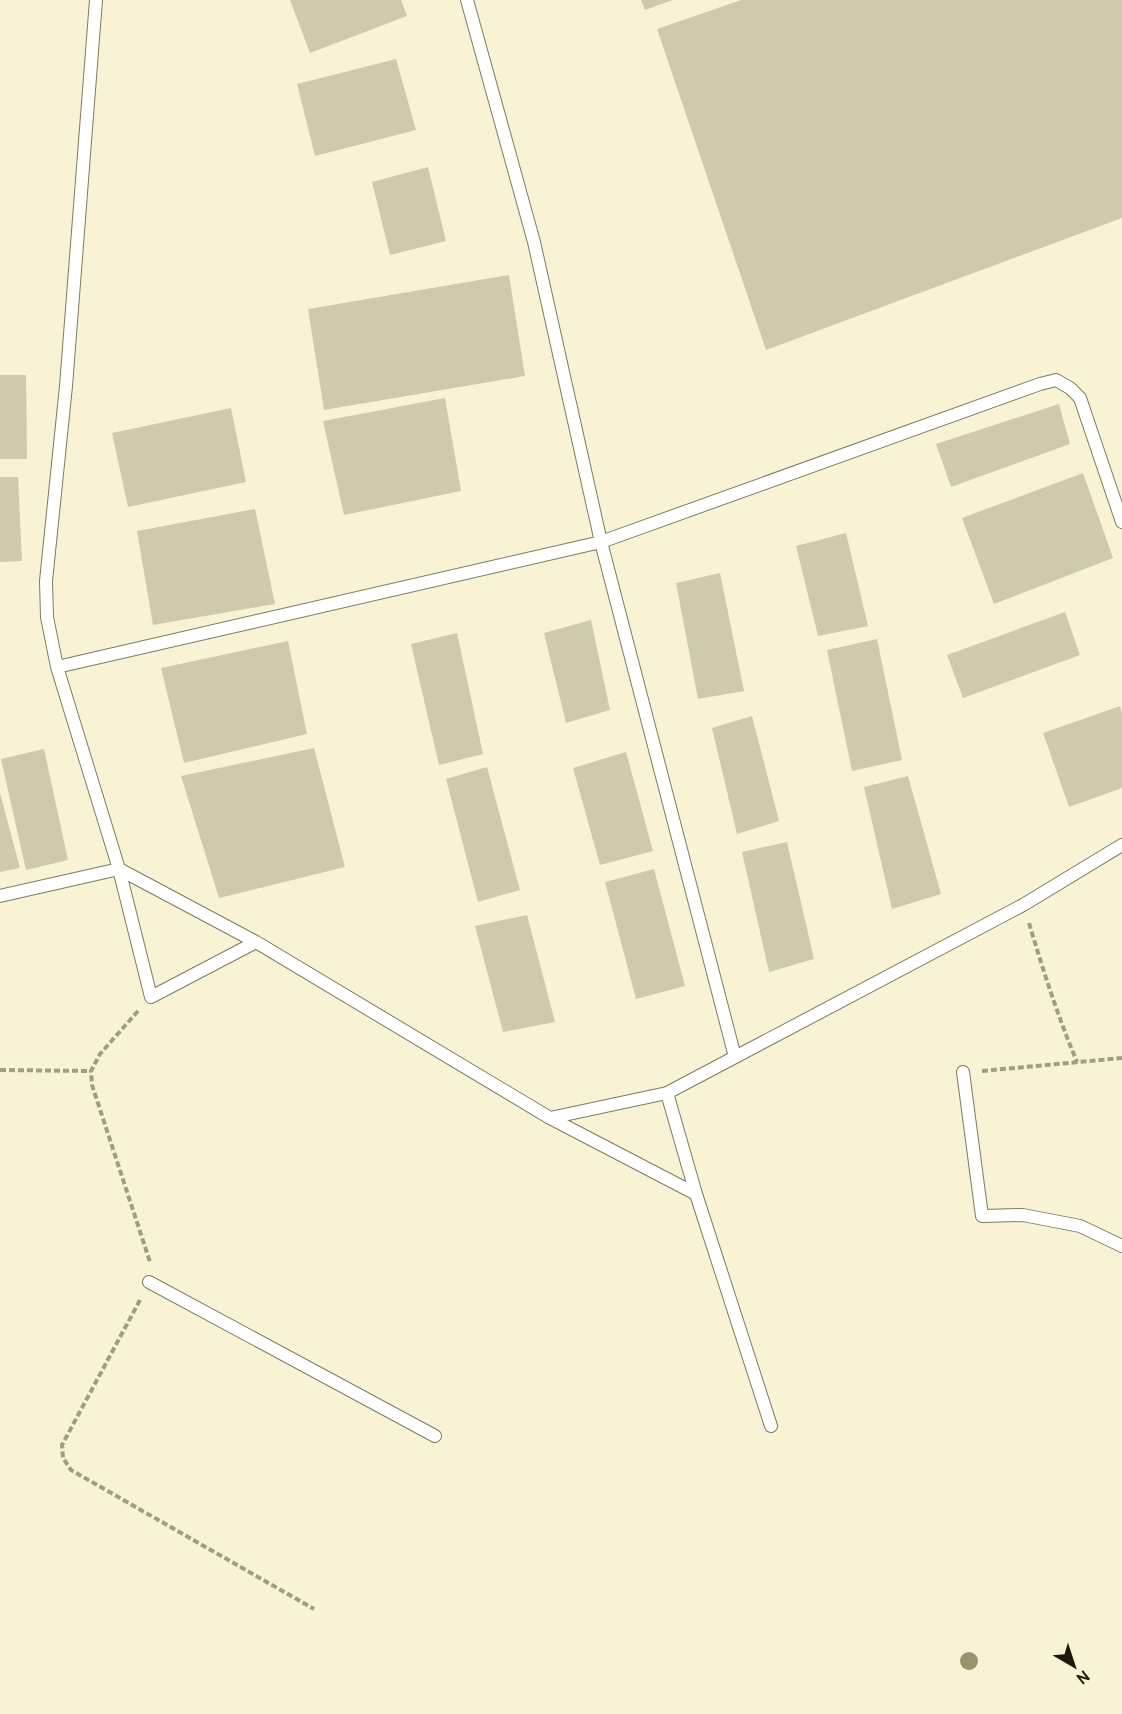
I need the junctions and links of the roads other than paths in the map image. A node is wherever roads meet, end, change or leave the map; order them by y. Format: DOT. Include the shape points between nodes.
graph roads {
  1 [pos="96,0"];
  2 [pos="467,0"];
  3 [pos="1122,522"];
  4 [pos="601,542"];
  5 [pos="57,667"];
  6 [pos="1122,845"];
  7 [pos="119,869"];
  8 [pos="0,896"];
  9 [pos="256,942"];
  10 [pos="735,1057"];
  11 [pos="963,1072"];
  12 [pos="667,1093"];
  13 [pos="550,1118"];
  14 [pos="696,1194"];
  15 [pos="1122,1246"];
  16 [pos="149,1282"];
  17 [pos="771,1426"];
  18 [pos="435,1436"];
  1 -- 5 [label="lane" via="66,386 46,581 47,617"];
  2 -- 4 [label="lane" via="534,242"];
  3 -- 4 [label="lane" via="1080,398 1056,380"];
  4 -- 5 [label="lane"];
  4 -- 10 [label="lane"];
  5 -- 7 [label="lane"];
  6 -- 10 [label="lane" via="1023,905"];
  7 -- 8 [label="lane"];
  7 -- 9 [label="lane"];
  7 -- 9 [label="lane" via="151,997"];
  9 -- 13 [label="lane"];
  10 -- 12 [label="lane"];
  11 -- 15 [label="lane" via="982,1216 1023,1215 1080,1226"];
  12 -- 13 [label="lane"];
  12 -- 14 [label="lane"];
  13 -- 14 [label="lane"];
  14 -- 17 [label="lane"];
  16 -- 18 [label="lane"];
}
